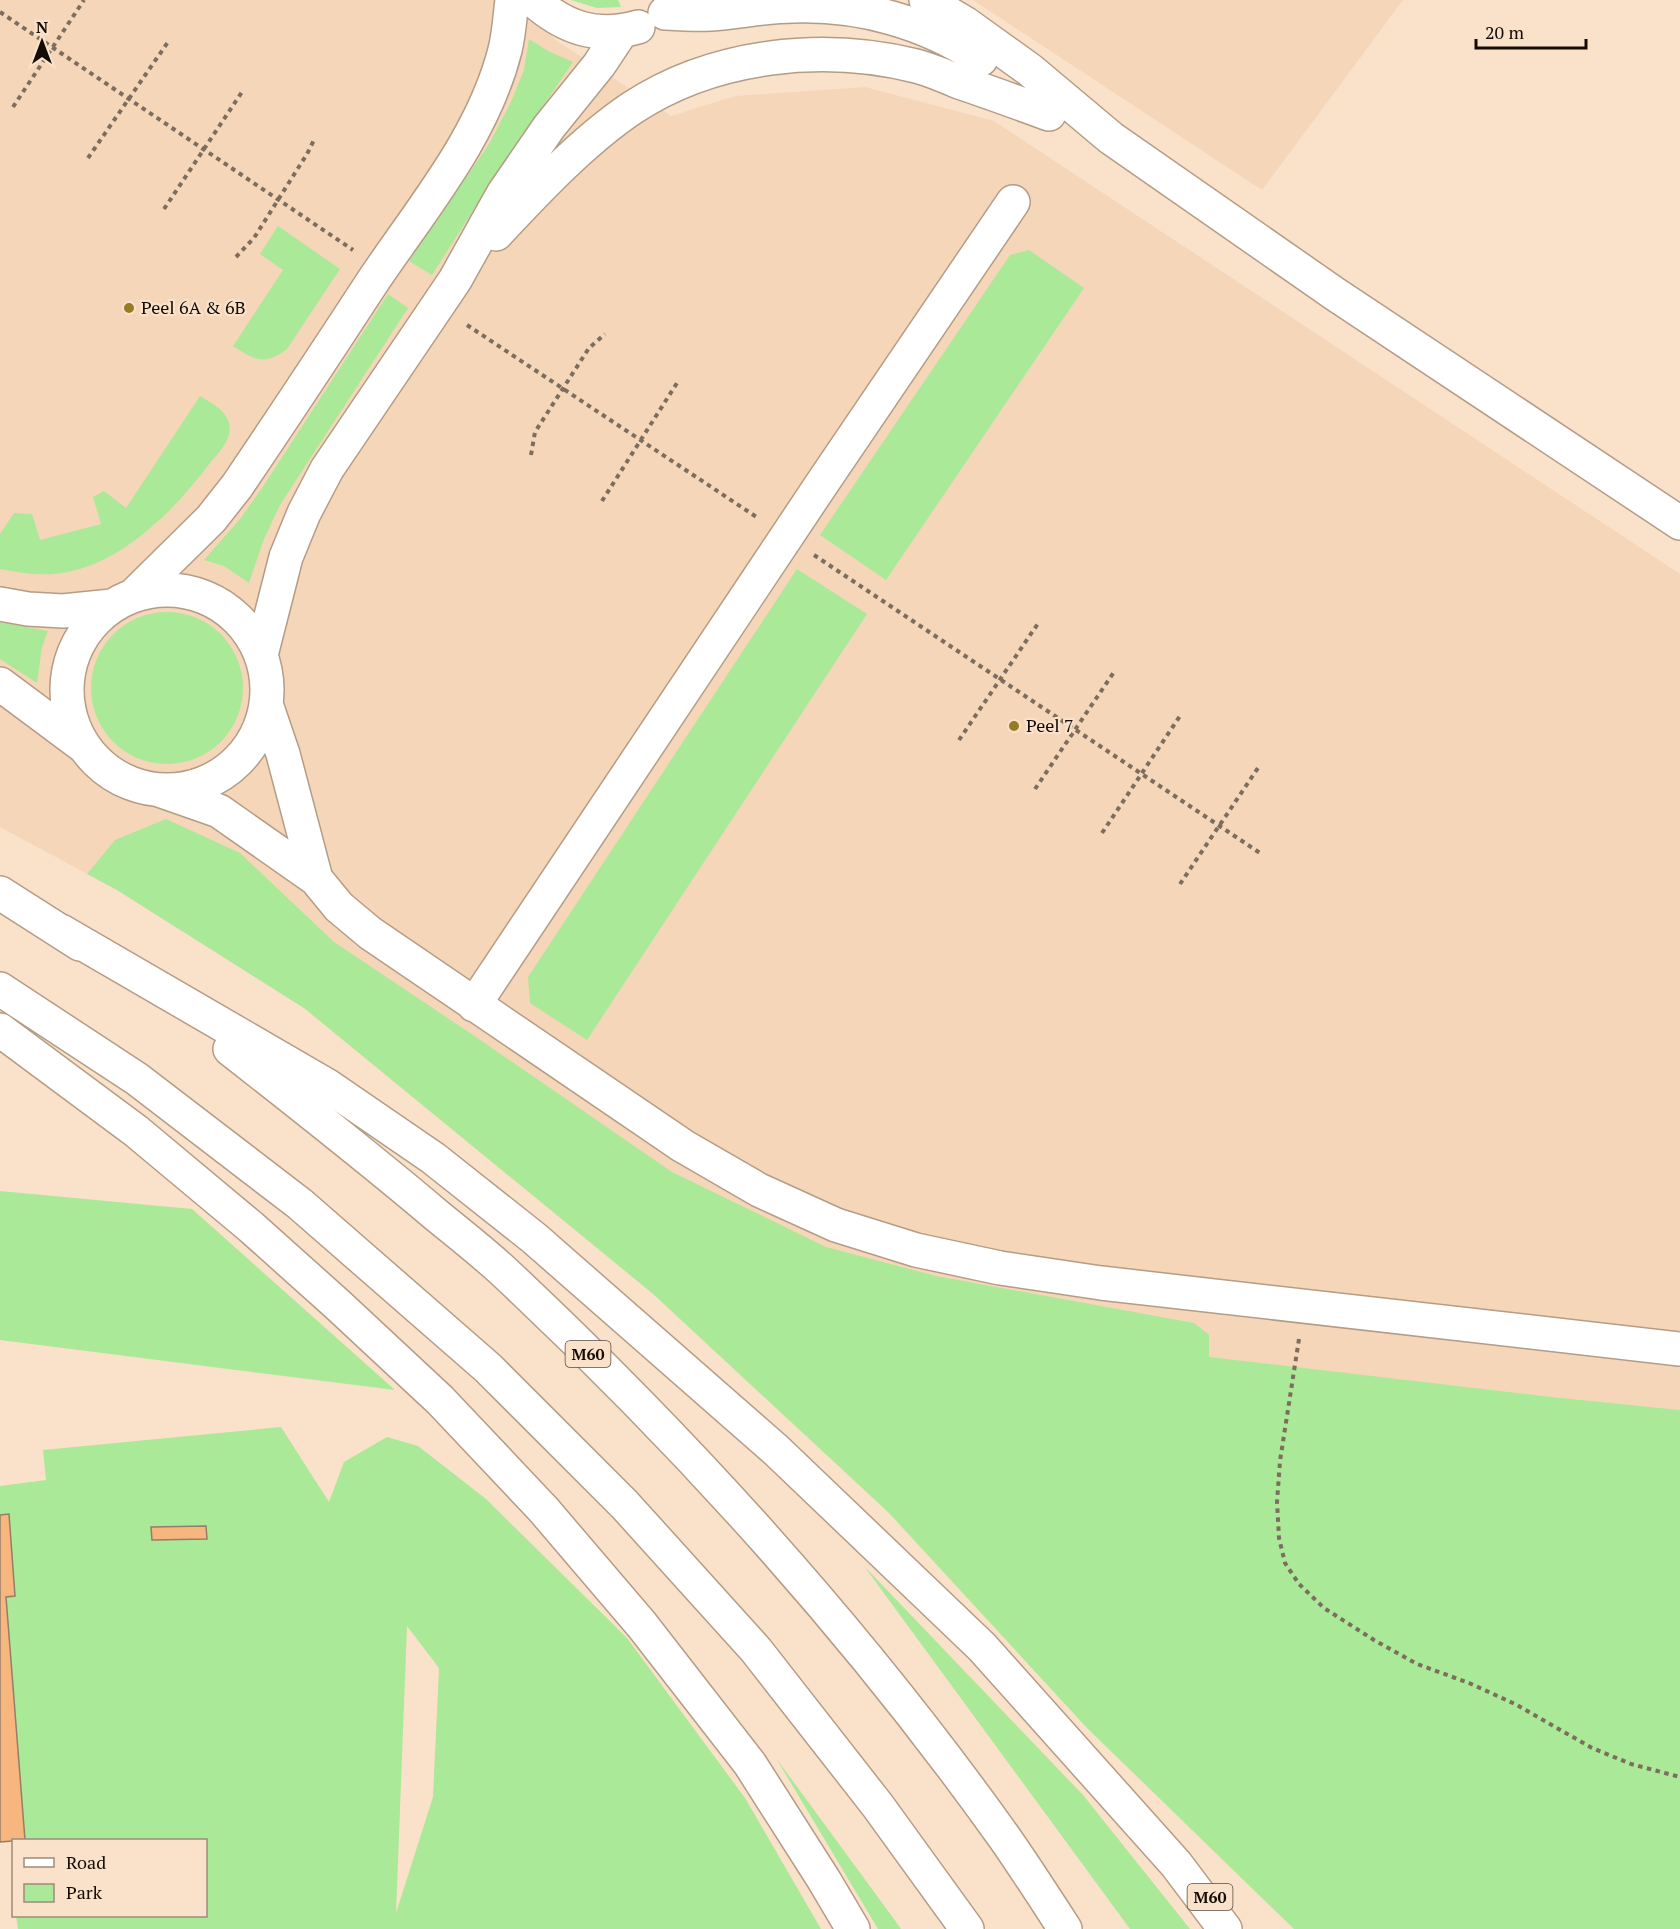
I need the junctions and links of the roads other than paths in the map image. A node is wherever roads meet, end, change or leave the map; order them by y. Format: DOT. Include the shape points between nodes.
graph roads {
  1 [pos="512,0"];
  2 [pos="533,0"];
  3 [pos="926,0"];
  4 [pos="673,7"];
  5 [pos="621,32"];
  6 [pos="1049,114"];
  7 [pos="1111,138"];
  8 [pos="1013,202"];
  9 [pos="446,293"];
  10 [pos="1680,523"];
  11 [pos="123,601"];
  12 [pos="0,604"];
  13 [pos="261,655"];
  14 [pos="0,684"];
  15 [pos="266,704"];
  16 [pos="84,747"];
  17 [pos="159,790"];
  18 [pos="316,879"];
  19 [pos="0,893"];
  20 [pos="61,931"];
  21 [pos="0,989"];
  22 [pos="474,1005"];
  23 [pos="0,1030"];
  24 [pos="1680,1349"];
  25 [pos="1176,1864"];
  26 [pos="852,1929"];
  27 [pos="967,1929"];
  28 [pos="1065,1929"];
  29 [pos="1225,1929"];
  30 [pos="1244,1929"];
  1 -- 11 [label="main road" via="505,48 487,103 424,210 237,486 211,519"];
  2 -- 5 [label="main road" via="569,24 589,31"];
  3 -- 7 [label="main road" via="1030,70"];
  4 -- 5 [label="main road" via="645,25"];
  4 -- 6 [label="main road" via="710,14 795,6 872,12 955,42 990,65"];
  5 -- 9 [label="main road" via="503,194"];
  6 -- 7 [label="main road"];
  6 -- 9 [label="main road" via="918,66 860,56 804,55 741,63 684,80 632,108 524,204"];
  7 -- 10 [label="main road" via="1335,294"];
  8 -- 22 [label="main road"];
  9 -- 13 [label="main road" via="327,469 304,513 286,557"];
  11 -- 12 [label="main road" via="63,611"];
  11 -- 13 [label="main road" via="164,589 195,594 223,606 246,628"];
  11 -- 16 [label="main road" via="88,628 70,666 66,686 70,717"];
  13 -- 15 [label="main road" via="267,679"];
  14 -- 16 [label="main road"];
  15 -- 17 [label="main road" via="258,733 241,758 225,771 189,788"];
  15 -- 18 [label="main road"];
  16 -- 17 [label="main road" via="112,773 130,783"];
  17 -- 18 [label="main road" via="219,811"];
  18 -- 22 [label="main road" via="339,907 370,933"];
  19 -- 20 [label="main road, M60"];
  20 -- 25 [label="main road, M60" via="328,1086 433,1158 534,1238 776,1450 982,1647"];
  20 -- 28 [label="main road, M60" via="218,1039 370,1159 499,1268 625,1390 725,1494 823,1605 945,1756"];
  21 -- 27 [label="main road" via="137,1079 300,1204 488,1368 625,1505 756,1650 878,1806"];
  22 -- 24 [label="main road" via="683,1146 759,1190 836,1225 916,1250 1101,1283"];
  23 -- 26 [label="main road" via="136,1131 251,1227 440,1401 535,1501 642,1625 750,1764"];
  25 -- 29 [label="main road, M60"];
  25 -- 30 [label="main road, M60"];
}
